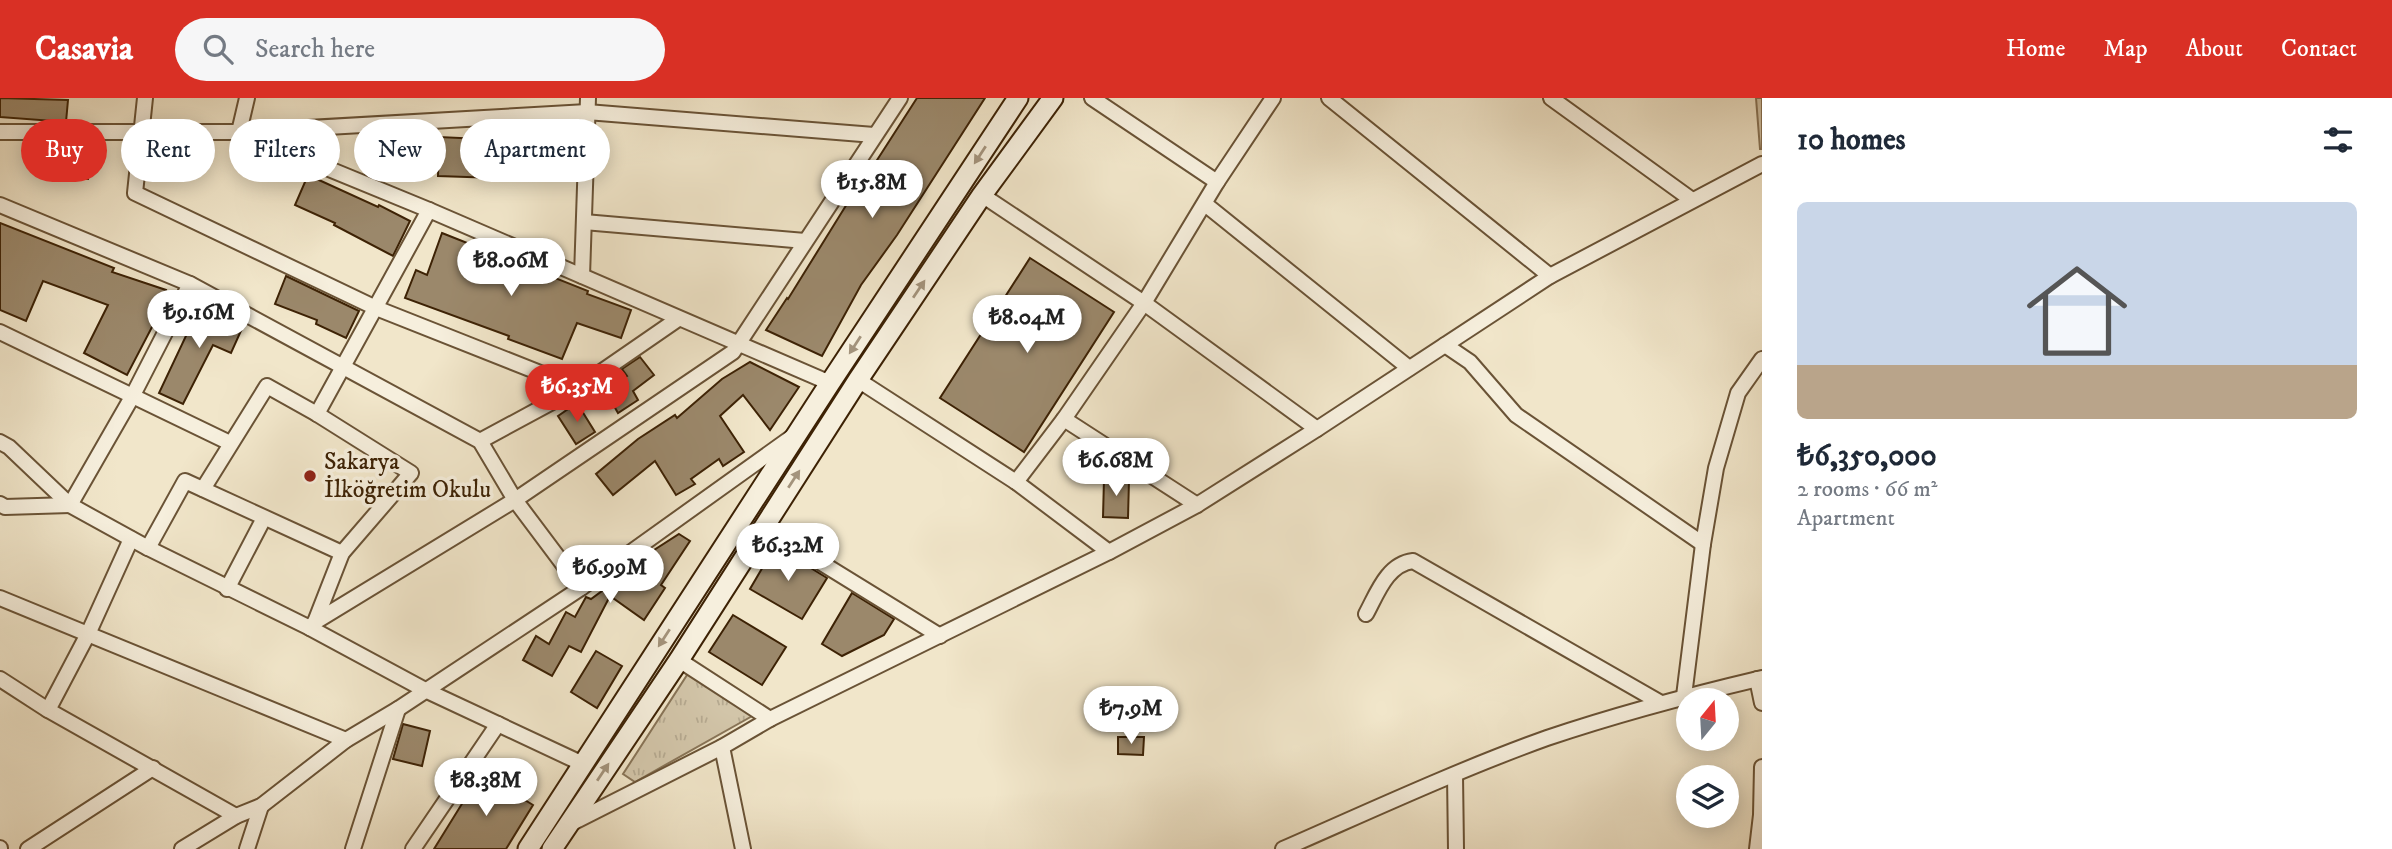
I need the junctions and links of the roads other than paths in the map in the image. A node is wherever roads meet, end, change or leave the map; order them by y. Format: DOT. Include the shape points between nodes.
graph roads {
  1 [pos="145,98"];
  2 [pos="247,98"];
  3 [pos="900,98"];
  4 [pos="1018,98"];
  5 [pos="1053,98"];
  6 [pos="1092,98"];
  7 [pos="1273,98"];
  8 [pos="1329,98"];
  9 [pos="1551,98"];
  10 [pos="588,105"];
  11 [pos="143,119"];
  12 [pos="242,119"];
  13 [pos="340,124"];
  14 [pos="0,132"];
  15 [pos="121,132"];
  16 [pos="874,135"];
  17 [pos="1762,164"];
  18 [pos="340,174"];
  19 [pos="136,182"];
  20 [pos="1217,182"];
  21 [pos="982,195"];
  22 [pos="1692,200"];
  23 [pos="1205,204"];
  24 [pos="0,205"];
  25 [pos="429,211"];
  26 [pos="584,222"];
  27 [pos="806,241"];
  28 [pos="582,276"];
  29 [pos="1550,276"];
  30 [pos="190,284"];
  31 [pos="1144,303"];
  32 [pos="376,308"];
  33 [pos="678,320"];
  34 [pos="0,332"];
  35 [pos="740,343"];
  36 [pos="1445,345"];
  37 [pos="1762,359"];
  38 [pos="344,366"];
  39 [pos="1409,368"];
  40 [pos="835,376"];
  41 [pos="578,388"];
  42 [pos="853,388"];
  43 [pos="132,397"];
  44 [pos="317,414"];
  45 [pos="1064,419"];
  46 [pos="1317,429"];
  47 [pos="800,431"];
  48 [pos="480,441"];
  49 [pos="0,442"];
  50 [pos="230,443"];
  51 [pos="1016,482"];
  52 [pos="203,489"];
  53 [pos="515,500"];
  54 [pos="0,504"];
  55 [pos="70,505"];
  56 [pos="1198,505"];
  57 [pos="264,518"];
  58 [pos="764,527"];
  59 [pos="131,539"];
  60 [pos="1703,544"];
  61 [pos="148,548"];
  62 [pos="1109,552"];
  63 [pos="342,553"];
  64 [pos="581,588"];
  65 [pos="228,589"];
  66 [pos="0,598"];
  67 [pos="1366,614"];
  68 [pos="312,625"];
  69 [pos="88,634"];
  70 [pos="940,636"];
  71 [pos="679,660"];
  72 [pos="1759,678"];
  73 [pos="0,679"];
  74 [pos="1685,688"];
  75 [pos="1717,688"];
  76 [pos="425,690"];
  77 [pos="1676,698"];
  78 [pos="1661,703"];
  79 [pos="1762,703"];
  80 [pos="398,709"];
  81 [pos="48,710"];
  82 [pos="770,719"];
  83 [pos="498,723"];
  84 [pos="346,740"];
  85 [pos="722,747"];
  86 [pos="583,764"];
  87 [pos="1762,767"];
  88 [pos="153,768"];
  89 [pos="1455,775"];
  90 [pos="261,806"];
  91 [pos="236,816"];
  92 [pos="566,827"];
  93 [pos="28,849"];
  94 [pos="182,849"];
  95 [pos="247,849"];
  96 [pos="353,849"];
  97 [pos="413,849"];
  98 [pos="528,849"];
  99 [pos="552,849"];
  100 [pos="743,849"];
  101 [pos="1283,849"];
  102 [pos="1455,849"];
  103 [pos="1757,849"];
  1 -- 11 [label="street"];
  2 -- 12 [label="street"];
  3 -- 16 [label="street"];
  4 -- 40 [label="main road, one-way"];
  5 -- 21 [label="main road"];
  6 -- 20 [label="street"];
  7 -- 20 [label="street"];
  8 -- 29 [label="street"];
  9 -- 22 [label="street"];
  10 -- 13 [label="street"];
  10 -- 16 [label="street"];
  10 -- 26 [label="street"];
  14 -- 15 [label="street"];
  16 -- 27 [label="street"];
  17 -- 22 [label="street"];
  18 -- 25 [label="street"];
  19 -- 32 [label="street" via="135,193"];
  20 -- 23 [label="street"];
  21 -- 31 [label="street"];
  42 -- 21 [label="main road, one-way"];
  22 -- 29 [label="street"];
  23 -- 31 [label="street"];
  23 -- 39 [label="street"];
  24 -- 30 [label="street"];
  25 -- 28 [label="street"];
  25 -- 32 [label="street"];
  26 -- 27 [label="street"];
  26 -- 28 [label="street"];
  27 -- 35 [label="street"];
  28 -- 33 [label="street"];
  29 -- 36 [label="street"];
  30 -- 38 [label="street"];
  30 -- 43 [label="street"];
  31 -- 45 [label="street"];
  31 -- 46 [label="street"];
  32 -- 38 [label="street"];
  32 -- 41 [label="street"];
  33 -- 35 [label="street"];
  33 -- 41 [label="street"];
  34 -- 43 [label="street"];
  35 -- 40 [label="street"];
  35 -- 53 [label="street"];
  36 -- 39 [label="street"];
  36 -- 60 [label="street" via="1470,362 1516,415"];
  37 -- 60 [label="street" via="1738,393 1730,415"];
  38 -- 44 [label="street"];
  38 -- 48 [label="street"];
  39 -- 46 [label="street"];
  40 -- 42 [label="main road"];
  40 -- 47 [label="main road"];
  41 -- 48 [label="street"];
  42 -- 51 [label="street"];
  58 -- 42 [label="main road, one-way"];
  43 -- 50 [label="street"];
  43 -- 55 [label="street"];
  44 -- 50 [label="street" via="267,386"];
  44 -- 63 [label="street" via="411,473"];
  45 -- 51 [label="street"];
  45 -- 56 [label="street"];
  46 -- 56 [label="street"];
  47 -- 64 [label="street"];
  47 -- 86 [label="main road, one-way"];
  48 -- 53 [label="street"];
  49 -- 55 [label="street"];
  50 -- 52 [label="street"];
  51 -- 62 [label="street"];
  52 -- 57 [label="street"];
  52 -- 61 [label="street" via="185,481"];
  53 -- 64 [label="street"];
  53 -- 68 [label="street"];
  54 -- 55 [label="street"];
  55 -- 59 [label="street"];
  56 -- 62 [label="street"];
  57 -- 63 [label="street"];
  57 -- 65 [label="street"];
  58 -- 70 [label="street"];
  58 -- 71 [label="main road"];
  59 -- 61 [label="street"];
  59 -- 69 [label="street"];
  60 -- 74 [label="street"];
  61 -- 65 [label="street"];
  62 -- 70 [label="street"];
  63 -- 68 [label="street"];
  64 -- 76 [label="street"];
  65 -- 68 [label="street"];
  66 -- 69 [label="street"];
  67 -- 78 [label="street" via="1389,573 1413,561"];
  68 -- 76 [label="street"];
  69 -- 81 [label="street"];
  69 -- 84 [label="street"];
  70 -- 82 [label="street"];
  71 -- 82 [label="street"];
  92 -- 71 [label="main road, one-way"];
  72 -- 75 [label="street"];
  72 -- 79 [label="street"];
  73 -- 81 [label="street"];
  76 -- 80 [label="street"];
  76 -- 83 [label="street"];
  77 -- 78 [label="street"];
  78 -- 89 [label="street" via="1547,738"];
  80 -- 84 [label="street"];
  80 -- 96 [label="street"];
  81 -- 88 [label="street"];
  82 -- 85 [label="street"];
  83 -- 86 [label="street"];
  83 -- 97 [label="street"];
  84 -- 90 [label="street"];
  85 -- 92 [label="street"];
  85 -- 100 [label="street"];
  86 -- 98 [label="main road"];
  87 -- 103 [label="street"];
  88 -- 91 [label="street"];
  88 -- 93 [label="street"];
  89 -- 101 [label="street"];
  89 -- 102 [label="street"];
  90 -- 91 [label="street"];
  90 -- 95 [label="street"];
  91 -- 94 [label="street"];
  92 -- 99 [label="main road"];
}
